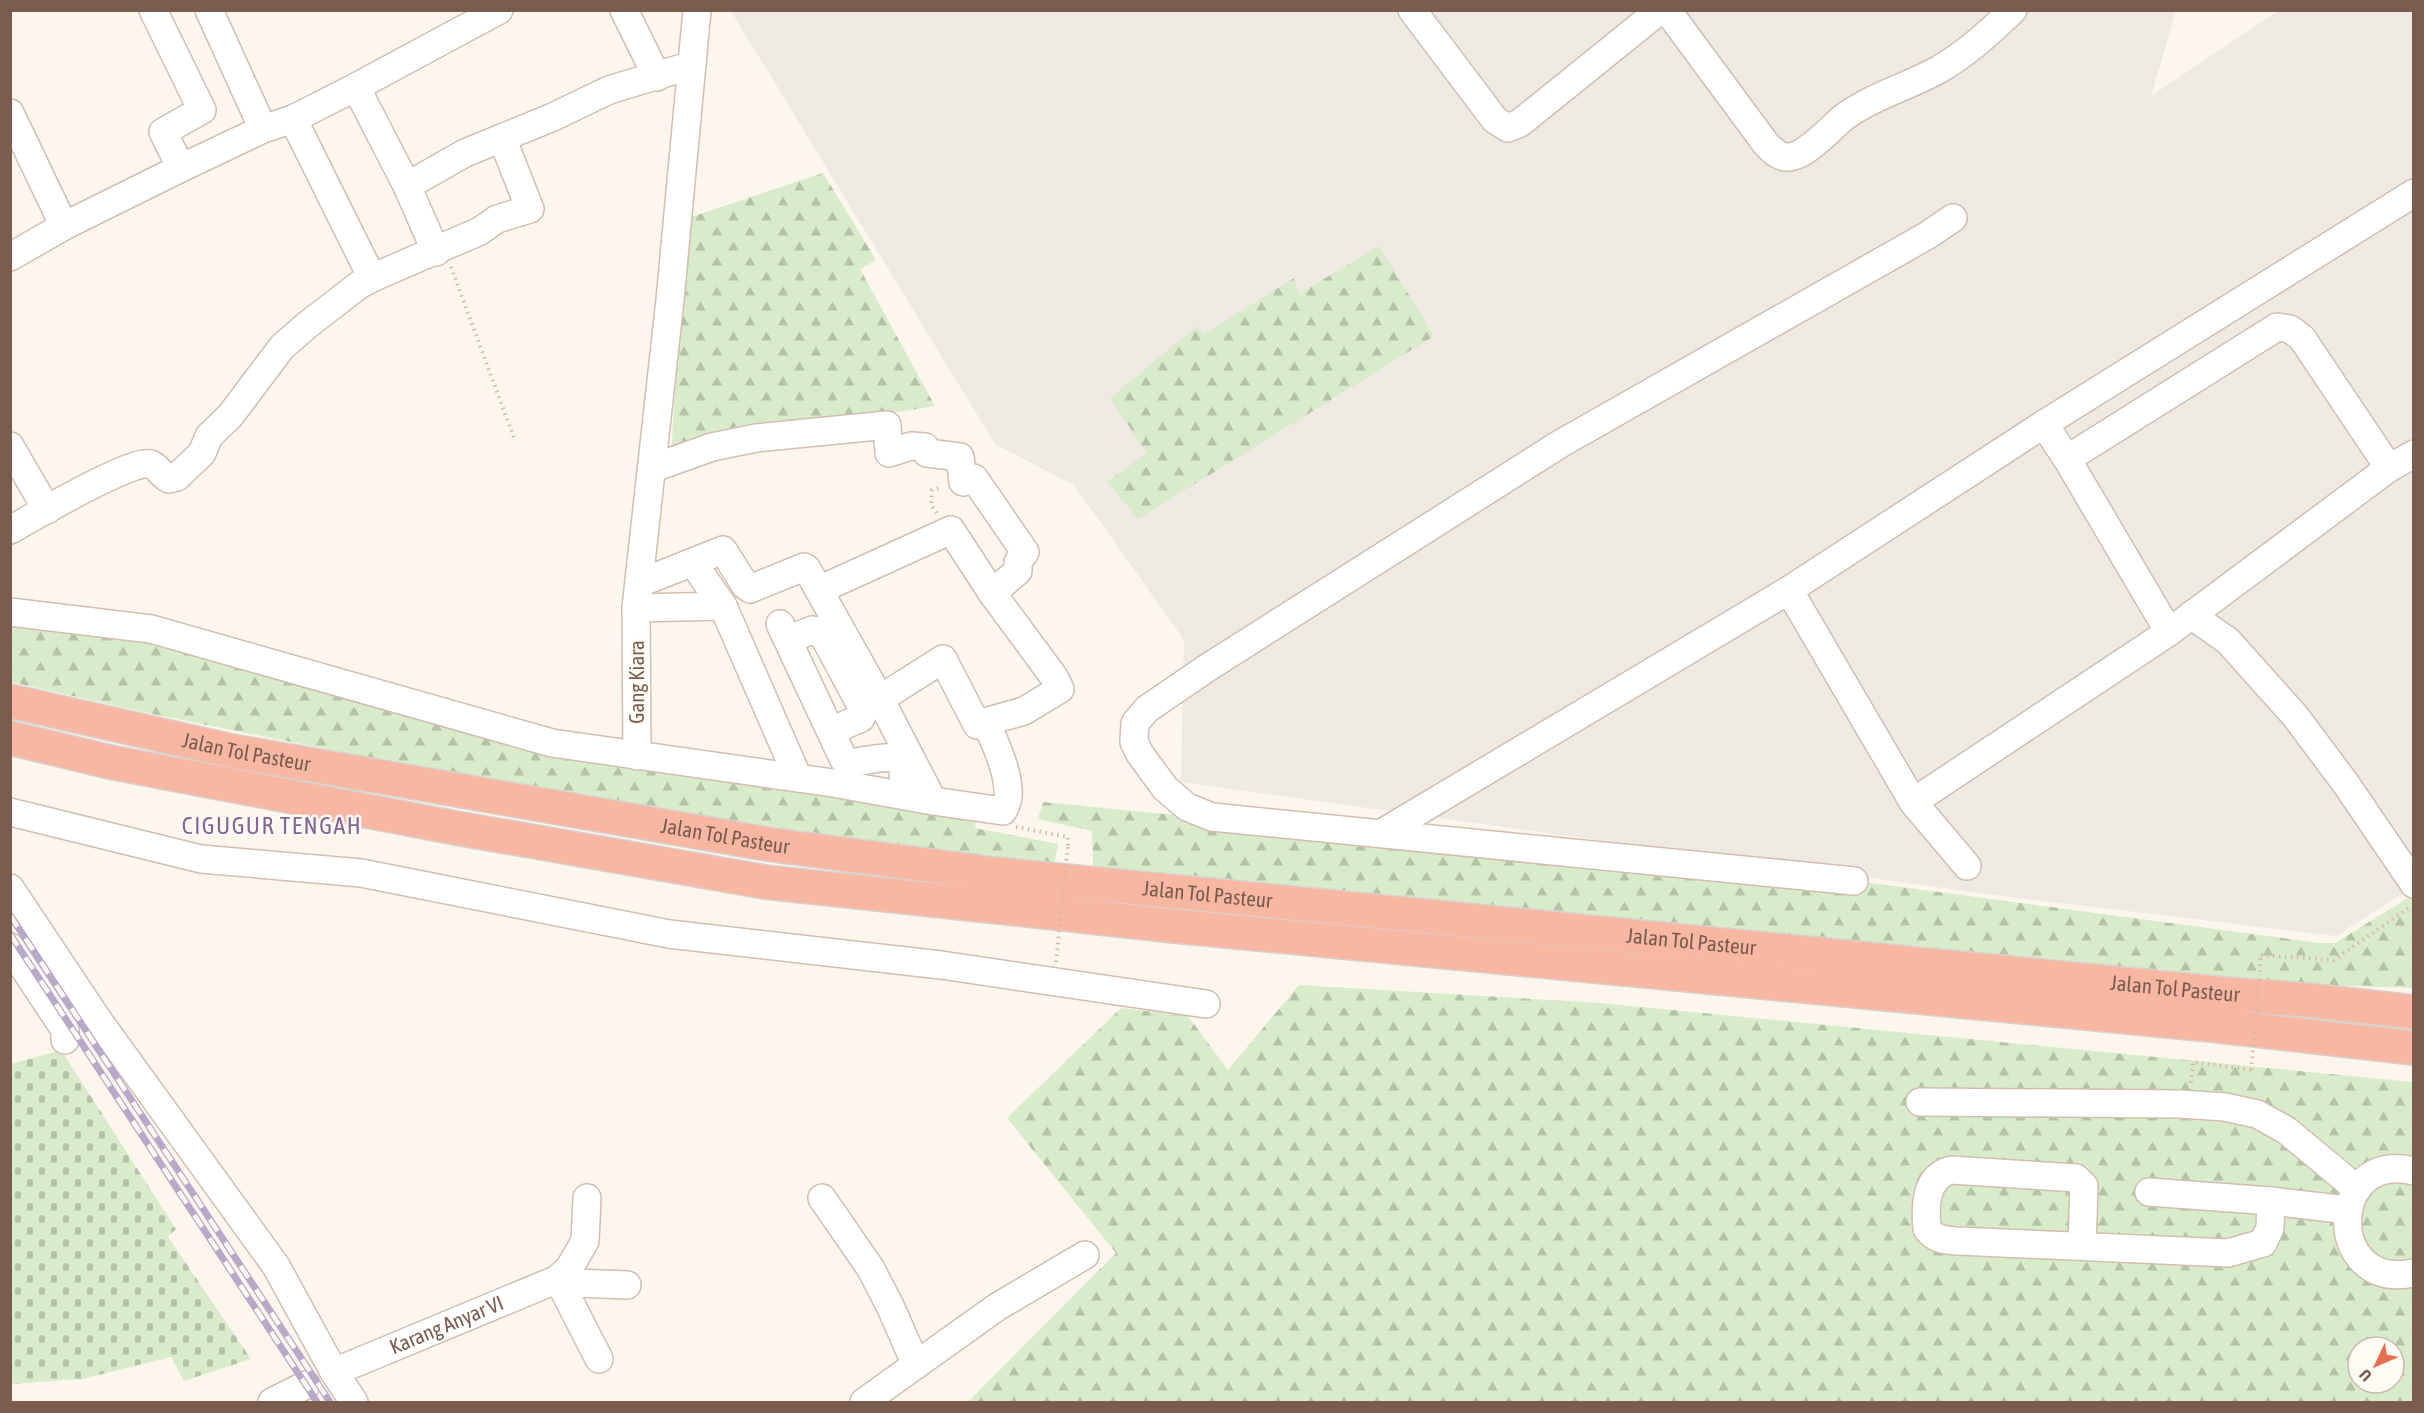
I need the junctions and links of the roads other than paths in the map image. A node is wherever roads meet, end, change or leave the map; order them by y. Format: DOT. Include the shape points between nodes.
graph roads {
  1 [pos="153,10"];
  2 [pos="209,10"];
  3 [pos="499,10"];
  4 [pos="624,10"];
  5 [pos="697,10"];
  6 [pos="1412,10"];
  7 [pos="1660,10"];
  8 [pos="1667,10"];
  9 [pos="2013,10"];
  10 [pos="692,65"];
  11 [pos="657,77"];
  12 [pos="356,87"];
  13 [pos="10,112"];
  14 [pos="293,119"];
  15 [pos="263,129"];
  16 [pos="502,138"];
  17 [pos="181,168"];
  18 [pos="407,186"];
  19 [pos="2414,193"];
  20 [pos="1953,219"];
  21 [pos="64,226"];
  22 [pos="440,250"];
  23 [pos="10,256"];
  24 [pos="372,278"];
  25 [pos="2044,424"];
  26 [pos="10,446"];
  27 [pos="2414,454"];
  28 [pos="2067,459"];
  29 [pos="653,468"];
  30 [pos="2389,468"];
  31 [pos="46,510"];
  32 [pos="10,530"];
  33 [pos="693,563"];
  34 [pos="819,590"];
  35 [pos="1789,590"];
  36 [pos="992,593"];
  37 [pos="638,596"];
  38 [pos="723,606"];
  39 [pos="10,612"];
  40 [pos="2191,615"];
  41 [pos="2169,632"];
  42 [pos="880,699"];
  43 [pos="10,701"];
  44 [pos="985,722"];
  45 [pos="831,731"];
  46 [pos="10,738"];
  47 [pos="637,756"];
  48 [pos="798,778"];
  49 [pos="902,795"];
  50 [pos="933,801"];
  51 [pos="1913,802"];
  52 [pos="10,812"];
  53 [pos="1382,833"];
  54 [pos="1967,866"];
  55 [pos="1854,881"];
  56 [pos="2414,884"];
  57 [pos="10,888"];
  58 [pos="10,947"];
  59 [pos="1206,1004"];
  60 [pos="2414,1012"];
  61 [pos="66,1040"];
  62 [pos="2414,1048"];
  63 [pos="1920,1102"];
  64 [pos="2414,1171"];
  65 [pos="2150,1192"];
  66 [pos="587,1198"];
  67 [pos="822,1198"];
  68 [pos="2352,1199"];
  69 [pos="2271,1201"];
  70 [pos="2082,1246"];
  71 [pos="1085,1255"];
  72 [pos="2414,1273"];
  73 [pos="558,1279"];
  74 [pos="627,1285"];
  75 [pos="599,1359"];
  76 [pos="916,1365"];
  77 [pos="334,1372"];
  78 [pos="306,1385"];
  79 [pos="279,1401"];
  80 [pos="354,1402"];
  81 [pos="864,1402"];
  1 -- 17 [label="street" via="202,110 163,132"];
  2 -- 15 [label="street"];
  3 -- 12 [label="street"];
  4 -- 11 [label="street"];
  5 -- 10 [label="street, Gang Kiara"];
  6 -- 7 [label="street" via="1495,120 1508,128 1520,123"];
  8 -- 9 [label="street" via="1766,144 1776,154 1789,157 1803,152 1868,103 1964,53"];
  10 -- 11 [label="street"];
  10 -- 29 [label="street, Gang Kiara"];
  11 -- 16 [label="street" via="609,90"];
  12 -- 14 [label="street"];
  12 -- 18 [label="street"];
  13 -- 21 [label="street"];
  14 -- 15 [label="street"];
  14 -- 24 [label="street"];
  15 -- 17 [label="street"];
  16 -- 18 [label="street" via="465,153"];
  16 -- 22 [label="street" via="530,210 497,219"];
  17 -- 21 [label="street"];
  18 -- 22 [label="street"];
  19 -- 25 [label="street"];
  20 -- 53 [label="street" via="1560,444 1207,668 1147,709 1135,723 1134,742 1140,754 1165,788 1187,807 1212,817"];
  21 -- 23 [label="street"];
  22 -- 24 [label="street"];
  24 -- 31 [label="street" via="282,347 251,391 209,436 202,453 177,477 169,479 151,464 141,464"];
  25 -- 28 [label="street"];
  25 -- 35 [label="street"];
  26 -- 31 [label="street"];
  27 -- 30 [label="street"];
  28 -- 30 [label="street" via="2277,327 2290,329 2302,338"];
  28 -- 41 [label="street"];
  29 -- 36 [label="street" via="723,444 888,425 889,453 911,446 925,447 927,453 960,457 963,482 974,477 1025,552 1018,562 1018,571"];
  29 -- 37 [label="street, Gang Kiara"];
  30 -- 40 [label="street"];
  31 -- 32 [label="street"];
  33 -- 34 [label="street" via="723,550 750,589 804,567"];
  33 -- 37 [label="street"];
  33 -- 38 [label="street"];
  34 -- 36 [label="street" via="951,530"];
  34 -- 42 [label="street"];
  35 -- 51 [label="street"];
  35 -- 53 [label="street"];
  36 -- 44 [label="street" via="1060,689 1024,711"];
  37 -- 38 [label="street"];
  37 -- 47 [label="street, Gang Kiara"];
  38 -- 48 [label="street"];
  39 -- 47 [label="street" via="151,629 552,743"];
  40 -- 41 [label="street"];
  40 -- 56 [label="street" via="2228,641 2296,717"];
  41 -- 51 [label="street"];
  42 -- 44 [label="street" via="943,659 977,725"];
  42 -- 50 [label="street"];
  43 -- 60 [label="highway, Jalan Tol Pasteur" via="231,751 808,850 1007,875"];
  44 -- 50 [label="street" via="1004,772 1009,797 1003,811"];
  45 -- 45 [label="street" via="861,718 864,711 821,631 784,632"];
  45 -- 49 [label="street" via="846,763 888,757 899,760"];
  46 -- 62 [label="highway, Jalan Tol Pasteur" via="110,762 456,828 765,882"];
  47 -- 48 [label="street"];
  48 -- 49 [label="street"];
  49 -- 50 [label="street"];
  51 -- 54 [label="street"];
  52 -- 59 [label="street" via="201,859 361,873 669,934 941,965"];
  53 -- 55 [label="street"];
  57 -- 77 [label="street" via="98,1020 276,1266"];
  58 -- 61 [label="street" via="65,1030"];
  63 -- 68 [label="street" via="2226,1107 2257,1114 2286,1130"];
  64 -- 68 [label="street" via="2399,1168 2376,1174"];
  65 -- 69 [label="street"];
  66 -- 73 [label="street" via="585,1241 570,1268"];
  67 -- 76 [label="street" via="871,1269"];
  68 -- 69 [label="street"];
  68 -- 72 [label="street" via="2348,1234 2358,1255 2388,1274"];
  69 -- 70 [label="street" via="2270,1228 2264,1243 2228,1253"];
  70 -- 70 [label="street" via="1932,1236 1927,1229 1927,1208 1933,1179 1950,1170 2076,1178 2084,1186"];
  71 -- 76 [label="street" via="997,1307"];
  73 -- 74 [label="street"];
  73 -- 75 [label="street"];
  73 -- 77 [label="street, Karang Anyar VI"];
  76 -- 81 [label="street"];
  77 -- 80 [label="street"];
  78 -- 79 [label="street"];
}
